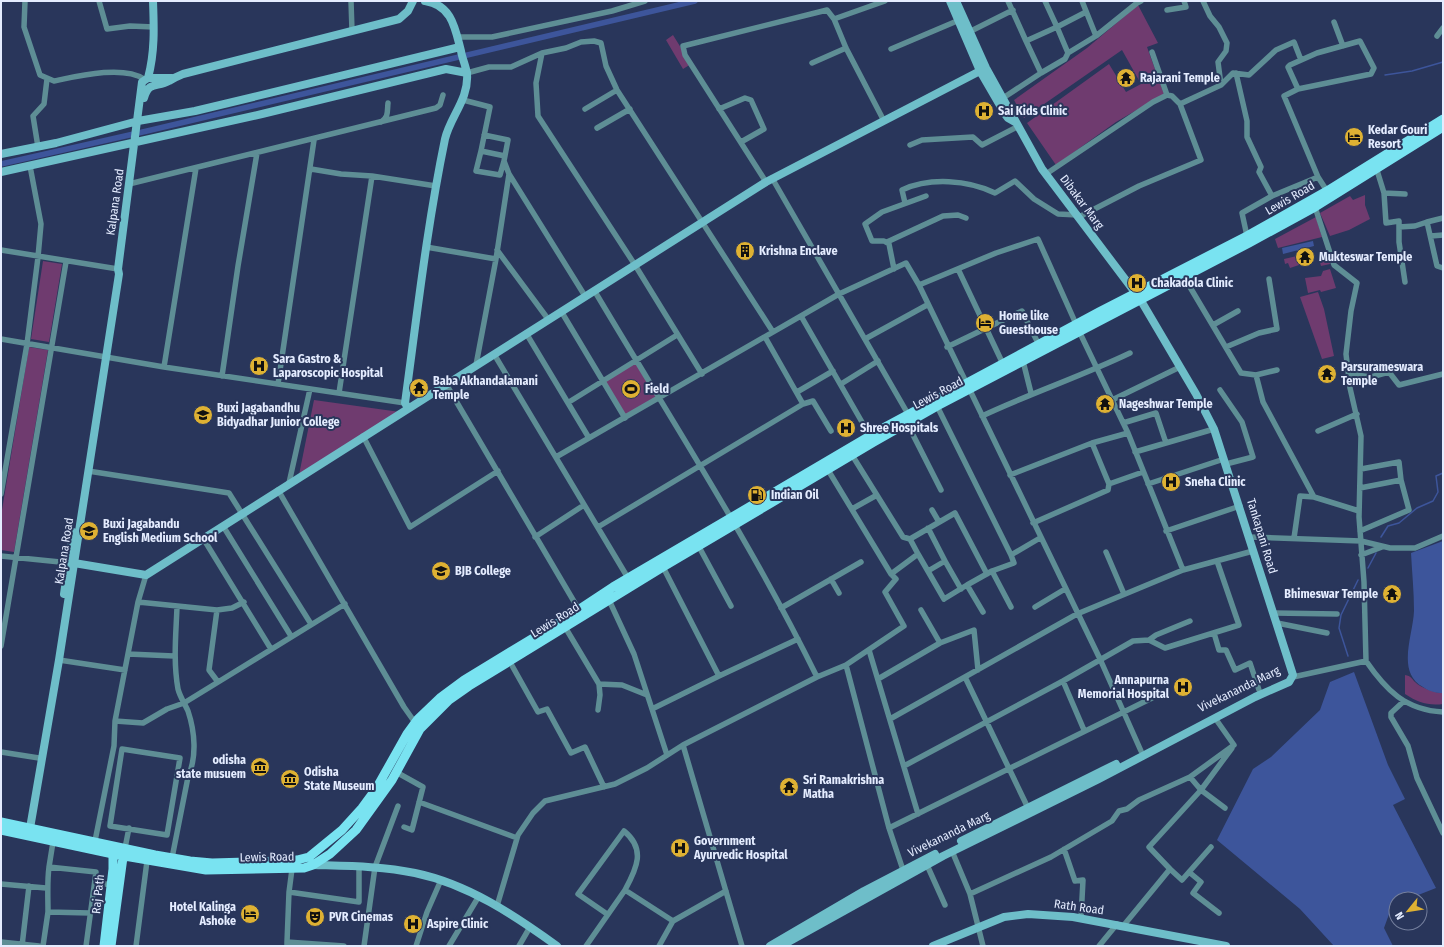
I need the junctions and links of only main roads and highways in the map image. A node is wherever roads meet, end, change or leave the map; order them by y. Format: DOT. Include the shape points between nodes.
graph roads {
  1 [pos="1443,119"];
  2 [pos="1443,127"];
  3 [pos="1374,166"];
  4 [pos="1146,292"];
  5 [pos="1078,327"];
  6 [pos="967,387"];
  7 [pos="908,418"];
  8 [pos="732,521"];
  9 [pos="418,726"];
  10 [pos="1,822"];
  11 [pos="1,830"];
  12 [pos="27,831"];
  13 [pos="94,845"];
  14 [pos="114,850"];
  15 [pos="124,852"];
  16 [pos="136,858"];
  17 [pos="311,861"];
  18 [pos="116,871"];
  19 [pos="104,946"];
  20 [pos="111,946"];
  1 -- 3 [label="main road, Lewis Road"];
  2 -- 3 [label="main road, Lewis Road"];
  3 -- 4 [label="main road, Lewis Road"];
  3 -- 4 [label="main road, Lewis Road" via="1315,206 1184,277"];
  4 -- 5 [label="main road, Lewis Road"];
  5 -- 6 [label="main road, Lewis Road" via="1023,361"];
  5 -- 6 [label="main road, Lewis Road" via="1038,345"];
  6 -- 7 [label="main road, Lewis Road"];
  6 -- 7 [label="main road, Lewis Road" via="937,406"];
  7 -- 8 [label="main road, Lewis Road" via="870,436"];
  7 -- 8 [label="main road, Lewis Road" via="828,470"];
  8 -- 9 [label="main road, Lewis Road" via="698,545 449,700"];
  8 -- 9 [label="main road, Lewis Road" via="628,578 464,680 441,697"];
  9 -- 17 [label="main road, Lewis Road" via="362,808"];
  9 -- 17 [label="main road, Lewis Road" via="396,772 356,830 340,846"];
  10 -- 12 [label="main road, Lewis Road"];
  11 -- 12 [label="main road, Lewis Road"];
  12 -- 13 [label="main road, Lewis Road"];
  12 -- 13 [label="main road, Lewis Road" via="53,842"];
  13 -- 14 [label="main road, Lewis Road"];
  13 -- 18 [label="main road"];
  14 -- 15 [label="main road, Lewis Road"];
  14 -- 18 [label="main road, Raj Path"];
  15 -- 16 [label="main road, Lewis Road"];
  15 -- 17 [label="main road, Lewis Road" via="212,863"];
  15 -- 18 [label="main road, Raj Path"];
  16 -- 17 [label="main road, Lewis Road" via="206,870 292,869"];
  16 -- 18 [label="main road"];
  18 -- 19 [label="main road, Raj Path" via="111,885"];
  18 -- 20 [label="main road, Raj Path"];
}
